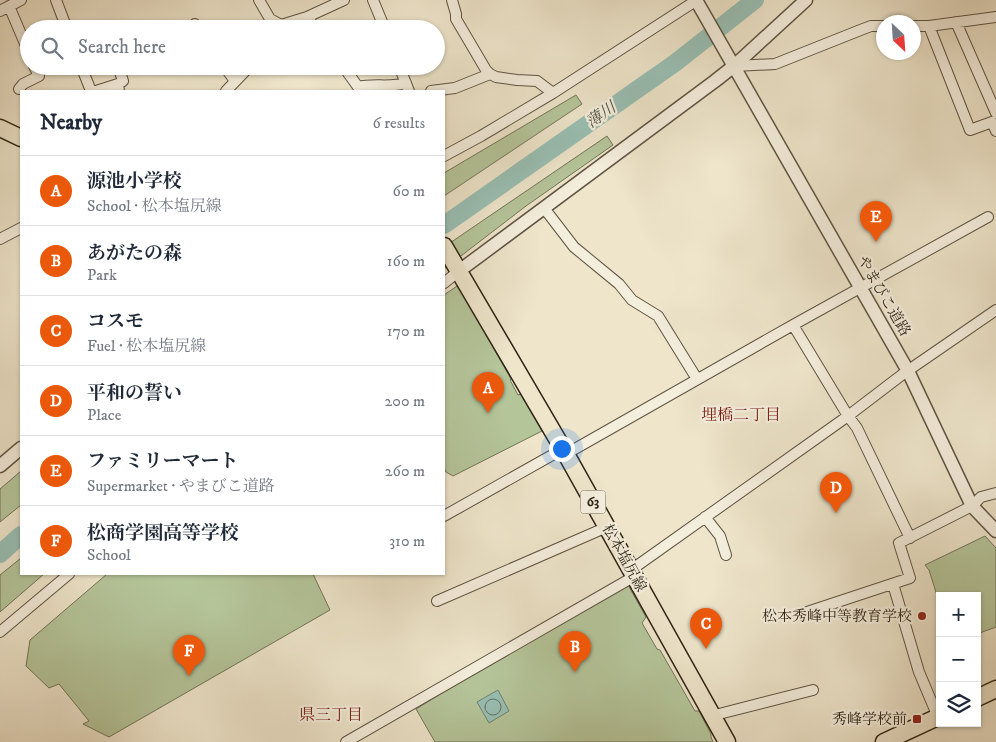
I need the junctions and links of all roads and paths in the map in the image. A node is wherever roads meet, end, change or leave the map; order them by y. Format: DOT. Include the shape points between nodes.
graph roads {
  1 [pos="21,0"];
  2 [pos="56,0"];
  3 [pos="260,0"];
  4 [pos="344,0"];
  5 [pos="374,0"];
  6 [pos="452,0"];
  7 [pos="806,0"];
  8 [pos="697,2"];
  9 [pos="4,9"];
  10 [pos="307,17"];
  11 [pos="996,17"];
  12 [pos="64,20"];
  13 [pos="272,20"];
  14 [pos="299,20"];
  15 [pos="309,20"];
  16 [pos="382,20"];
  17 [pos="956,22"];
  18 [pos="876,26"];
  19 [pos="921,26"];
  20 [pos="929,26"];
  21 [pos="20,37"];
  22 [pos="732,63"];
  23 [pos="490,74"];
  24 [pos="38,75"];
  25 [pos="85,75"];
  26 [pos="120,75"];
  27 [pos="232,75"];
  28 [pos="241,75"];
  29 [pos="350,75"];
  30 [pos="402,75"];
  31 [pos="236,80"];
  32 [pos="407,87"];
  33 [pos="118,88"];
  34 [pos="19,89"];
  35 [pos="360,89"];
  36 [pos="91,90"];
  37 [pos="103,90"];
  38 [pos="227,90"];
  39 [pos="439,90"];
  40 [pos="553,93"];
  41 [pos="996,113"];
  42 [pos="0,128"];
  43 [pos="996,131"];
  44 [pos="20,138"];
  45 [pos="445,155"];
  46 [pos="544,208"];
  47 [pos="988,217"];
  48 [pos="20,229"];
  49 [pos="0,239"];
  50 [pos="445,248"];
  51 [pos="457,267"];
  52 [pos="445,282"];
  53 [pos="860,288"];
  54 [pos="996,310"];
  55 [pos="793,325"];
  56 [pos="908,371"];
  57 [pos="697,379"];
  58 [pos="848,416"];
  59 [pos="20,449"];
  60 [pos="564,451"];
  61 [pos="0,466"];
  62 [pos="996,493"];
  63 [pos="972,506"];
  64 [pos="445,515"];
  65 [pos="705,517"];
  66 [pos="607,527"];
  67 [pos="996,531"];
  68 [pos="910,538"];
  69 [pos="726,555"];
  70 [pos="633,573"];
  71 [pos="68,575"];
  72 [pos="893,584"];
  73 [pos="437,601"];
  74 [pos="795,616"];
  75 [pos="0,632"];
  76 [pos="996,689"];
  77 [pos="813,690"];
  78 [pos="981,696"];
  79 [pos="936,709"];
  80 [pos="719,714"];
  81 [pos="936,717"];
  82 [pos="346,742"];
  83 [pos="727,742"];
  84 [pos="884,742"];
  1 -- 9 [label="street"];
  2 -- 12 [label="street"];
  3 -- 13 [label="street"];
  4 -- 10 [label="street"];
  5 -- 16 [label="street"];
  6 -- 23 [label="street" via="456,19"];
  7 -- 22 [label="street"];
  8 -- 22 [label="street, やまびこ道路"];
  8 -- 40 [label="street"];
  9 -- 21 [label="street"];
  10 -- 14 [label="street"];
  10 -- 15 [label="street"];
  11 -- 17 [label="street"];
  17 -- 20 [label="street"];
  17 -- 41 [label="street"];
  18 -- 22 [label="street" via="775,64"];
  19 -- 20 [label="street"];
  20 -- 43 [label="street" via="970,130 992,122"];
  22 -- 46 [label="street"];
  22 -- 53 [label="street, やまびこ道路"];
  23 -- 39 [label="street" via="455,88"];
  23 -- 40 [label="street" via="517,80 537,80"];
  24 -- 34 [label="street"];
  25 -- 36 [label="street"];
  26 -- 33 [label="street" via="122,81"];
  27 -- 31 [label="street"];
  28 -- 31 [label="street"];
  29 -- 35 [label="street"];
  30 -- 32 [label="street"];
  31 -- 38 [label="street"];
  32 -- 35 [label="street" via="368,84"];
  33 -- 37 [label="street"];
  40 -- 45 [label="street"];
  42 -- 44 [label="main road"];
  46 -- 51 [label="street"];
  46 -- 57 [label="street" via="574,247 619,284 632,300 658,316"];
  47 -- 53 [label="street"];
  48 -- 49 [label="street"];
  50 -- 51 [label="main road, 松本塩尻線 / 63"];
  51 -- 52 [label="street"];
  51 -- 60 [label="main road, 松本塩尻線 / 63"];
  53 -- 55 [label="street"];
  53 -- 56 [label="street, やまびこ道路"];
  54 -- 56 [label="street"];
  55 -- 57 [label="street"];
  55 -- 58 [label="street"];
  56 -- 58 [label="street"];
  56 -- 63 [label="street, やまびこ道路"];
  57 -- 60 [label="street"];
  58 -- 65 [label="street"];
  58 -- 68 [label="street" via="857,428"];
  59 -- 61 [label="street"];
  60 -- 64 [label="street"];
  60 -- 66 [label="main road, 松本塩尻線 / 63"];
  62 -- 63 [label="street" via="981,497"];
  63 -- 67 [label="street, やまびこ道路"];
  63 -- 68 [label="street"];
  65 -- 69 [label="street" via="720,536"];
  65 -- 70 [label="street"];
  66 -- 70 [label="main road, 松本塩尻線 / 63"];
  66 -- 73 [label="street"];
  68 -- 72 [label="street" via="900,543 910,578"];
  70 -- 82 [label="street"];
  70 -- 83 [label="main road, 松本塩尻線 / 63"];
  71 -- 75 [label="street"];
  72 -- 74 [label="street"];
  72 -- 79 [label="street" via="919,672"];
  76 -- 78 [label="main road"];
  77 -- 80 [label="street"];
  81 -- 84 [label="main road"];
}
